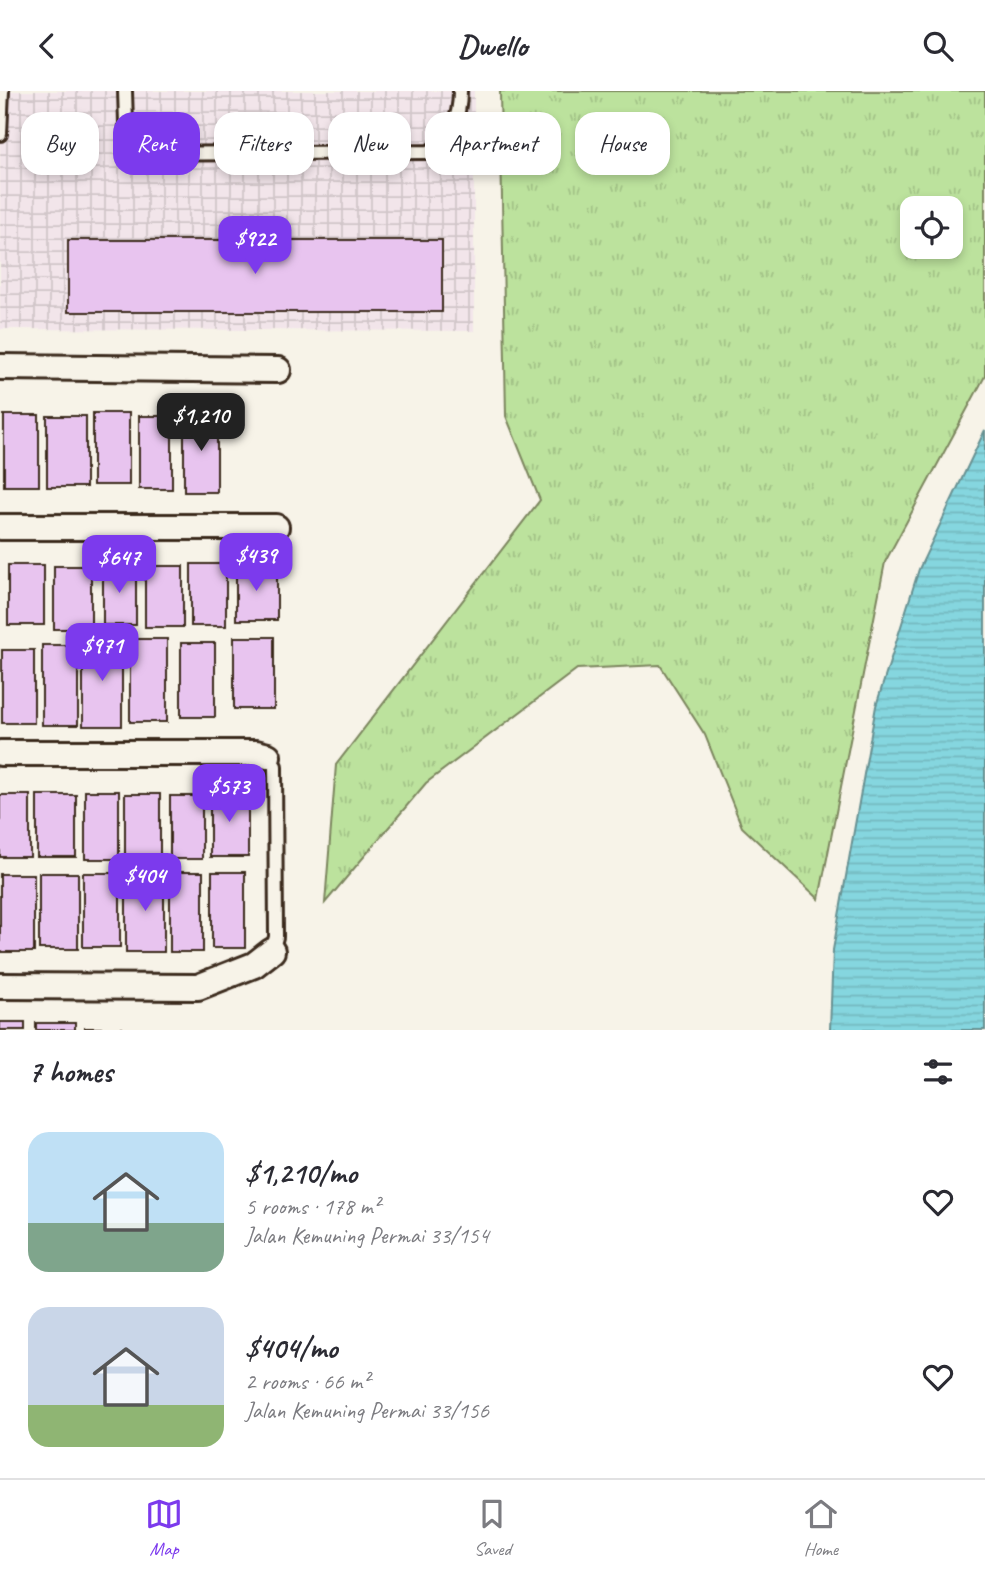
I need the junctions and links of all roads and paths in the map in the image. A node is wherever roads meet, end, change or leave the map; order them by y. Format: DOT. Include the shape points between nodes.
graph roads {
  1 [pos="2,91"];
  2 [pos="125,91"];
  3 [pos="460,91"];
  4 [pos="0,134"];
  5 [pos="0,367"];
  6 [pos="278,370"];
  7 [pos="0,527"];
  8 [pos="276,527"];
  9 [pos="0,753"];
  10 [pos="268,756"];
  11 [pos="272,951"];
  12 [pos="0,986"];
  1 -- 4 [label="lane"];
  2 -- 3 [label="lane" via="127,154 429,152 453,131"];
  5 -- 6 [label="street"];
  7 -- 8 [label="street"];
  9 -- 10 [label="street"];
  10 -- 11 [label="lane" via="275,766 276,937"];
  11 -- 12 [label="street" via="254,965 198,987"];
}
